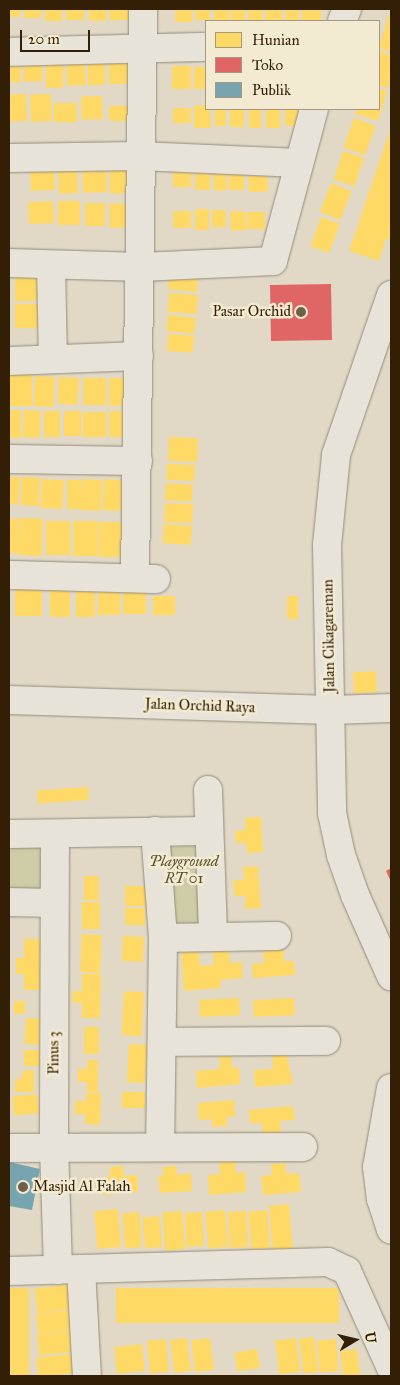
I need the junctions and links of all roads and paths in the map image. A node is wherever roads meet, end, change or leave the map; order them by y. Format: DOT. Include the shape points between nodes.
graph roads {
  1 [pos="143,9"];
  2 [pos="205,47"];
  3 [pos="142,50"];
  4 [pos="9,52"];
  5 [pos="314,110"];
  6 [pos="139,156"];
  7 [pos="9,158"];
  8 [pos="298,163"];
  9 [pos="9,263"];
  10 [pos="51,265"];
  11 [pos="141,267"];
  12 [pos="391,295"];
  13 [pos="139,356"];
  14 [pos="52,358"];
  15 [pos="10,361"];
  16 [pos="9,459"];
  17 [pos="138,461"];
  18 [pos="9,575"];
  19 [pos="9,700"];
  20 [pos="391,708"];
  21 [pos="331,710"];
  22 [pos="208,790"];
  23 [pos="155,831"];
  24 [pos="208,831"];
  25 [pos="9,834"];
  26 [pos="55,835"];
  27 [pos="9,902"];
  28 [pos="54,903"];
  29 [pos="213,936"];
  30 [pos="277,936"];
  31 [pos="163,938"];
  32 [pos="391,976"];
  33 [pos="326,1041"];
  34 [pos="163,1042"];
  35 [pos="391,1088"];
  36 [pos="160,1146"];
  37 [pos="54,1147"];
  38 [pos="9,1148"];
  39 [pos="303,1148"];
  40 [pos="391,1229"];
  41 [pos="69,1270"];
  42 [pos="9,1271"];
  43 [pos="391,1368"];
  44 [pos="87,1376"];
  1 -- 3 [label="street"];
  2 -- 3 [label="street"];
  3 -- 4 [label="street"];
  3 -- 6 [label="street"];
  5 -- 8 [label="street"];
  6 -- 7 [label="street"];
  6 -- 8 [label="street"];
  6 -- 11 [label="street"];
  8 -- 11 [label="street" via="273,261"];
  9 -- 10 [label="street"];
  10 -- 11 [label="street"];
  10 -- 14 [label="street"];
  11 -- 13 [label="street"];
  12 -- 21 [label="street, Jalan Cikagareman" via="336,455 331,486 328,545"];
  13 -- 14 [label="street"];
  13 -- 17 [label="street"];
  14 -- 15 [label="street"];
  16 -- 17 [label="street"];
  17 -- 18 [label="street" via="145,577"];
  19 -- 21 [label="street, Jalan Orchid Raya"];
  20 -- 21 [label="street, Jalan Orchid Raya"];
  21 -- 32 [label="street, Jalan Cikagareman" via="332,813 341,854 354,895"];
  22 -- 24 [label="street"];
  23 -- 24 [label="street"];
  23 -- 26 [label="street"];
  23 -- 31 [label="street"];
  24 -- 29 [label="street"];
  25 -- 26 [label="street"];
  26 -- 28 [label="street, Pinus 3"];
  27 -- 28 [label="street"];
  28 -- 37 [label="street, Pinus 3"];
  29 -- 30 [label="street"];
  29 -- 31 [label="street"];
  31 -- 34 [label="street"];
  33 -- 34 [label="street"];
  34 -- 36 [label="street"];
  35 -- 40 [label="street" via="380,1139 378,1167 381,1199"];
  36 -- 37 [label="street"];
  36 -- 39 [label="street"];
  37 -- 38 [label="street"];
  37 -- 41 [label="street, Pinus 3"];
  41 -- 42 [label="street"];
  41 -- 43 [label="street" via="336,1264 347,1271"];
  41 -- 44 [label="street, Pinus 3"];
}
